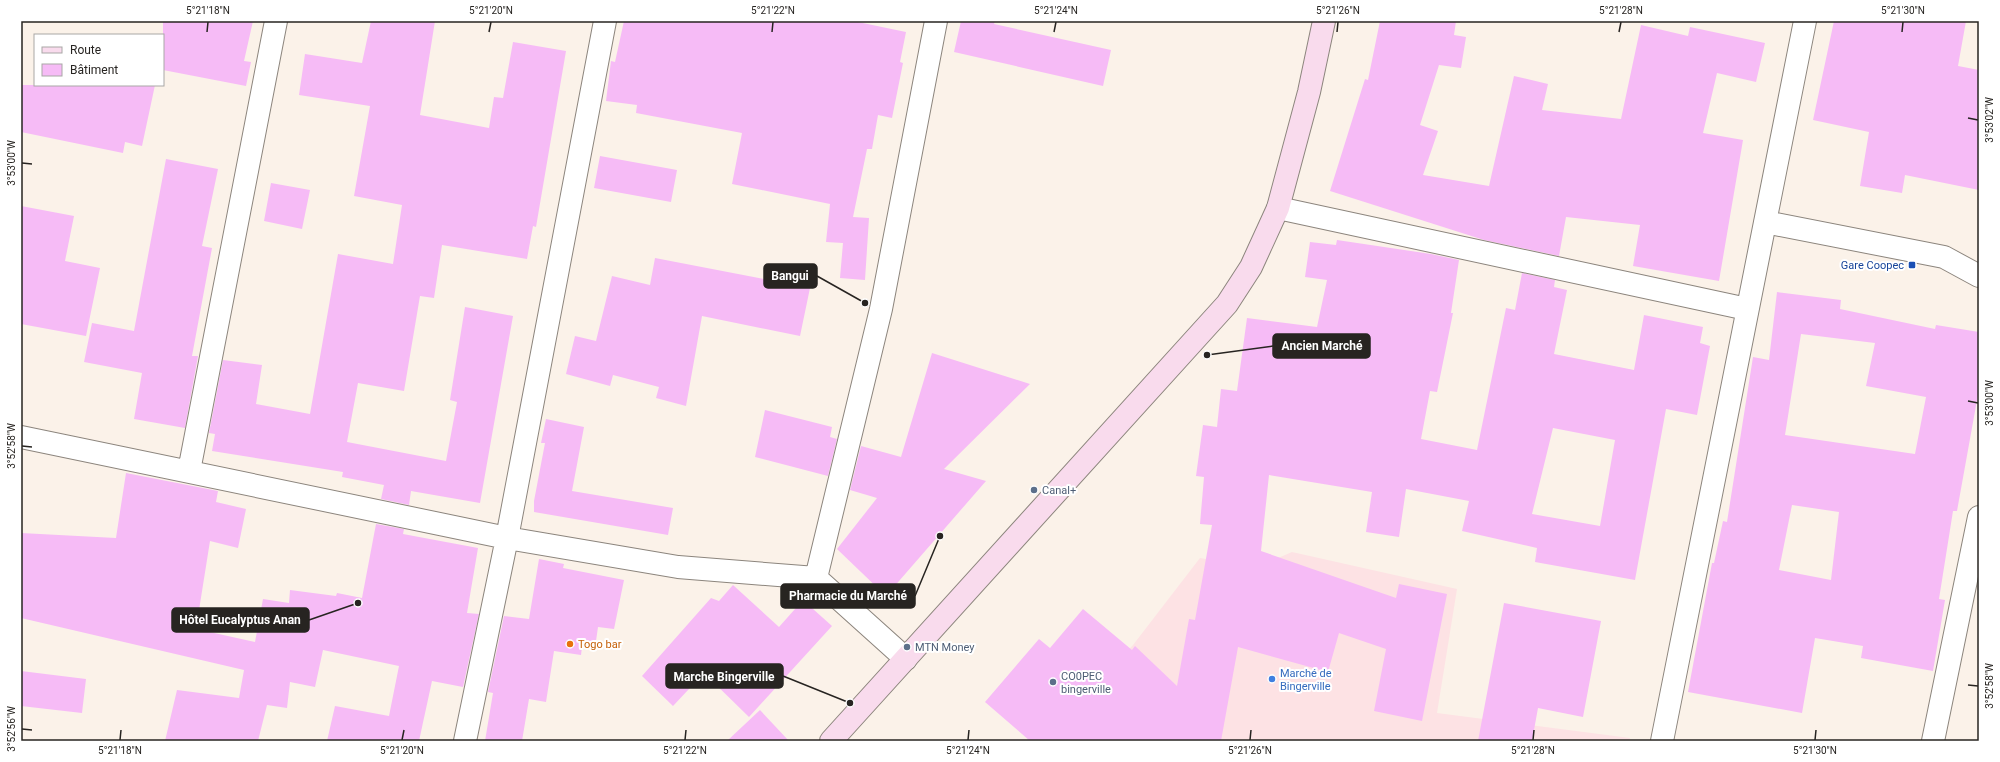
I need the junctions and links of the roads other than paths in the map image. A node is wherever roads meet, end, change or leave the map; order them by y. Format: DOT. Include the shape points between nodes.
graph roads {
  1 [pos="276,21"];
  2 [pos="605,21"];
  3 [pos="936,21"];
  4 [pos="1324,21"];
  5 [pos="1804,21"];
  6 [pos="1278,208"];
  7 [pos="1765,222"];
  8 [pos="1979,276"];
  9 [pos="1747,309"];
  10 [pos="21,437"];
  11 [pos="189,471"];
  12 [pos="1979,517"];
  13 [pos="507,538"];
  14 [pos="816,578"];
  15 [pos="906,659"];
  16 [pos="465,741"];
  17 [pos="831,741"];
  18 [pos="1662,741"];
  19 [pos="1934,741"];
  1 -- 11 [label="street"];
  2 -- 13 [label="street"];
  3 -- 14 [label="street" via="881,310"];
  4 -- 6 [label="main road" via="1309,92"];
  5 -- 7 [label="street"];
  6 -- 9 [label="street"];
  6 -- 15 [label="main road" via="1251,267 1227,304"];
  7 -- 8 [label="street" via="1944,257"];
  7 -- 9 [label="street"];
  9 -- 18 [label="street"];
  10 -- 11 [label="street"];
  11 -- 13 [label="street"];
  12 -- 19 [label="street"];
  13 -- 14 [label="street" via="678,567"];
  13 -- 16 [label="street"];
  14 -- 15 [label="street"];
  15 -- 17 [label="main road"];
}
